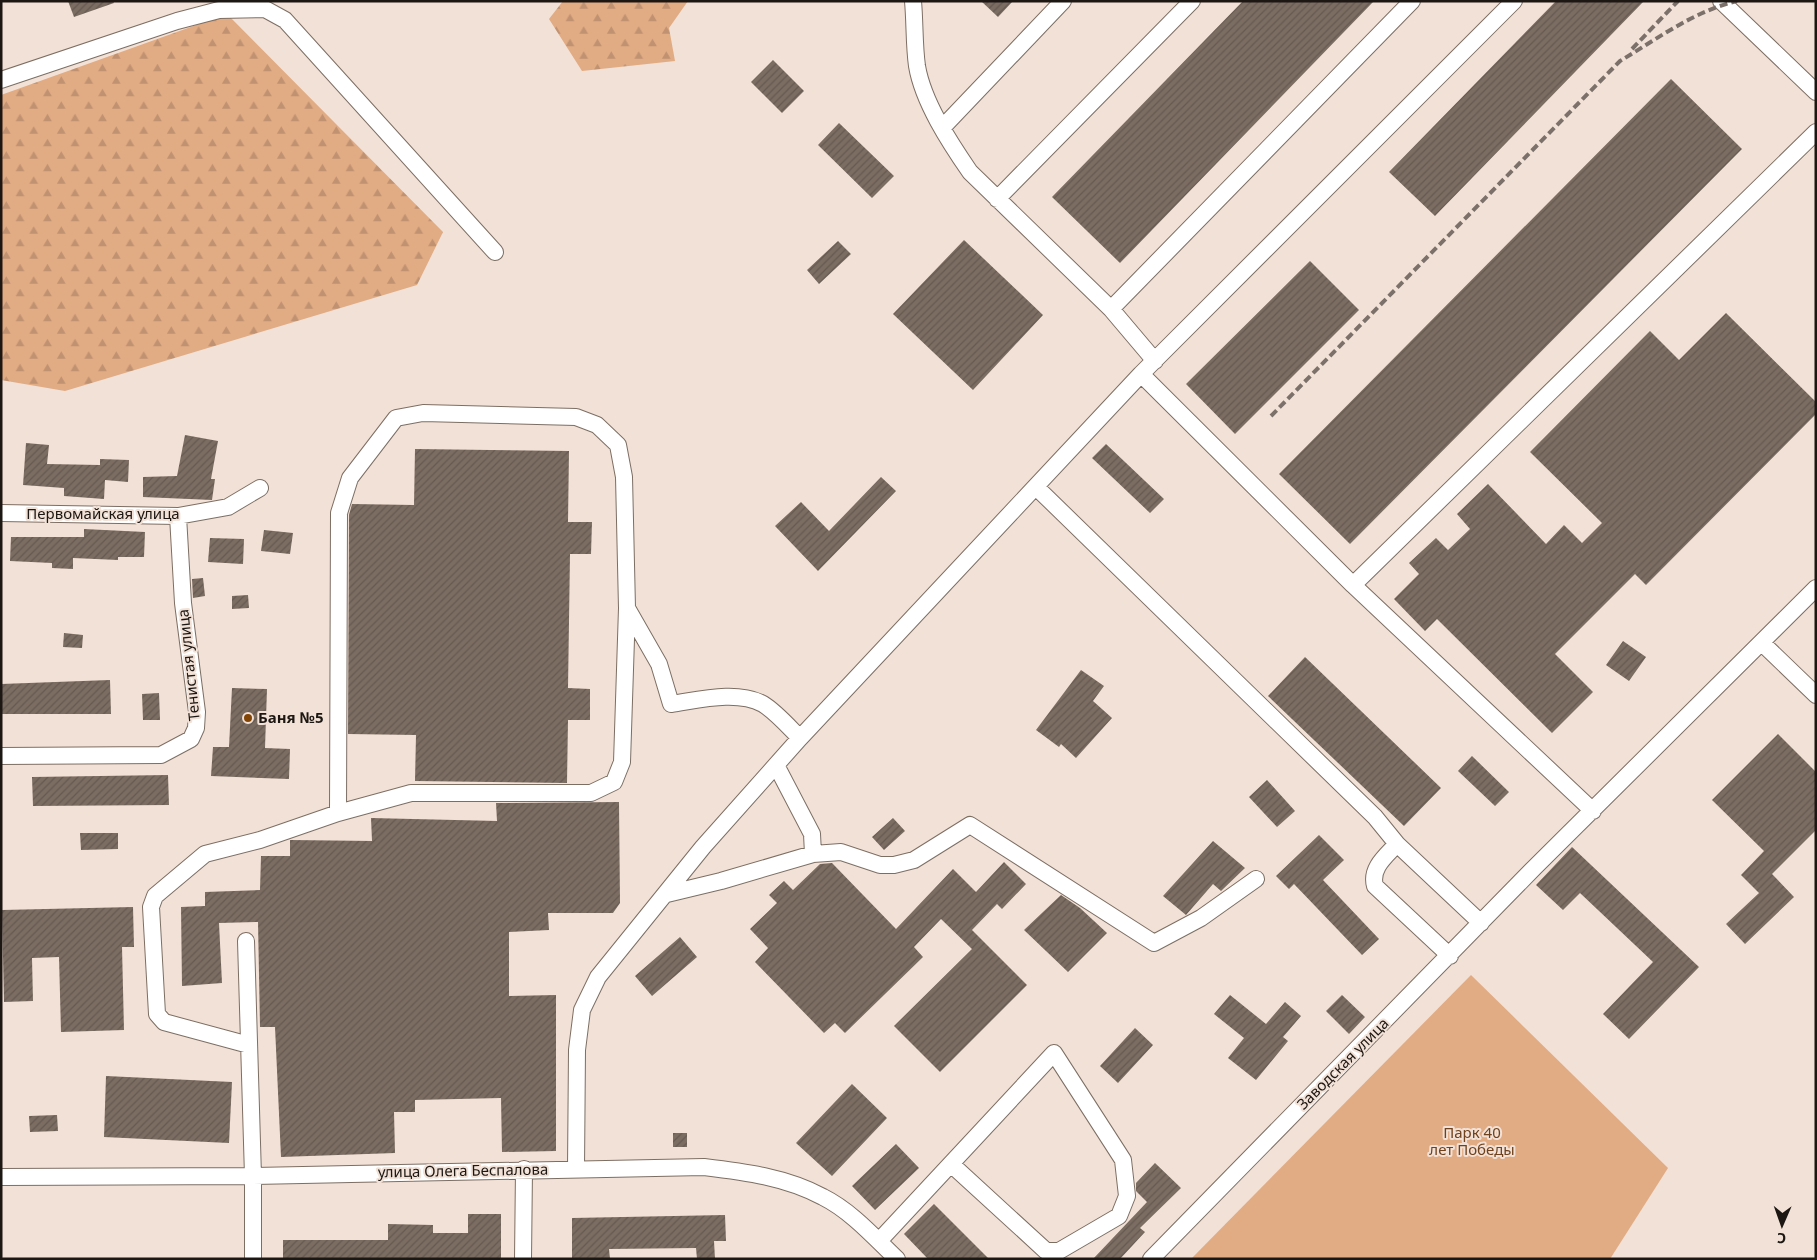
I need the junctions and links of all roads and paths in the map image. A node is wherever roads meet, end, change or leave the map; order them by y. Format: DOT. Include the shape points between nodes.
graph roads {
  1 [pos="913,1"];
  2 [pos="1063,1"];
  3 [pos="1192,1"];
  4 [pos="1412,1"];
  5 [pos="1514,1"];
  6 [pos="1721,1"];
  7 [pos="1,80"];
  8 [pos="1816,92"];
  9 [pos="942,128"];
  10 [pos="1816,132"];
  11 [pos="997,199"];
  12 [pos="495,252"];
  13 [pos="1111,309"];
  14 [pos="1155,361"];
  15 [pos="1141,374"];
  16 [pos="1036,487"];
  17 [pos="260,488"];
  18 [pos="1,513"];
  19 [pos="178,516"];
  20 [pos="1353,585"];
  21 [pos="1816,588"];
  22 [pos="627,608"];
  23 [pos="1762,643"];
  24 [pos="1816,695"];
  25 [pos="800,738"];
  26 [pos="1,756"];
  27 [pos="776,765"];
  28 [pos="1593,811"];
  29 [pos="338,813"];
  30 [pos="1397,844"];
  31 [pos="814,854"];
  32 [pos="1256,879"];
  33 [pos="667,894"];
  34 [pos="1482,923"];
  35 [pos="246,941"];
  36 [pos="1450,956"];
  37 [pos="250,1044"];
  38 [pos="951,1164"];
  39 [pos="576,1168"];
  40 [pos="524,1169"];
  41 [pos="253,1176"];
  42 [pos="1,1177"];
  43 [pos="879,1241"];
  44 [pos="253,1259"];
  45 [pos="523,1259"];
  46 [pos="896,1259"];
  47 [pos="1151,1259"];
  1 -- 9 [label="street" via="918,67"];
  2 -- 9 [label="street"];
  3 -- 11 [label="street"];
  4 -- 13 [label="street"];
  5 -- 14 [label="street"];
  6 -- 8 [label="street"];
  7 -- 12 [label="street" via="177,21 219,10 265,9 285,20"];
  9 -- 11 [label="street" via="970,172"];
  10 -- 20 [label="street"];
  11 -- 13 [label="street"];
  13 -- 14 [label="street"];
  14 -- 15 [label="street"];
  15 -- 16 [label="street"];
  15 -- 20 [label="street"];
  16 -- 25 [label="street"];
  16 -- 30 [label="street" via="1375,817"];
  17 -- 19 [label="street, Первомайская улица" via="228,507"];
  18 -- 19 [label="street, Первомайская улица"];
  19 -- 26 [label="street, Тенистая улица" via="183,603 197,712 191,740 161,755"];
  20 -- 28 [label="street"];
  21 -- 23 [label="street, Заводская улица"];
  22 -- 25 [label="street" via="659,664 671,704 750,699 764,705"];
  22 -- 29 [label="street" via="622,762 614,782 591,793 411,793"];
  22 -- 29 [label="street" via="624,477 618,445 597,426 576,417 423,413 396,418 350,478 339,514"];
  23 -- 24 [label="street"];
  23 -- 28 [label="street, Заводская улица"];
  25 -- 27 [label="street"];
  27 -- 31 [label="street" via="812,834"];
  27 -- 33 [label="street" via="703,847"];
  28 -- 34 [label="street, Заводская улица"];
  29 -- 37 [label="street" via="260,840 206,854 155,896 151,907 157,1014 164,1022"];
  30 -- 34 [label="street"];
  30 -- 36 [label="street" via="1374,870 1376,886"];
  31 -- 32 [label="street" via="841,852 880,865 894,866 914,860 970,825 1154,943 1201,918"];
  31 -- 33 [label="street" via="721,882"];
  33 -- 39 [label="street" via="598,977 582,1010 577,1050"];
  34 -- 36 [label="street, Заводская улица"];
  35 -- 37 [label="street"];
  36 -- 47 [label="street, Заводская улица"];
  37 -- 41 [label="street"];
  38 -- 38 [label="street" via="1054,1053 1123,1160 1126,1196 1119,1216 1060,1251 1046,1251"];
  38 -- 43 [label="street"];
  39 -- 40 [label="street, улица Олега Беспалова"];
  39 -- 43 [label="street, улица Олега Беспалова" via="704,1167 752,1173 796,1185 824,1197"];
  40 -- 41 [label="street, улица Олега Беспалова"];
  40 -- 45 [label="street"];
  41 -- 42 [label="street, улица Олега Беспалова"];
  41 -- 44 [label="street"];
  43 -- 46 [label="street, улица Олега Беспалова"];
}
